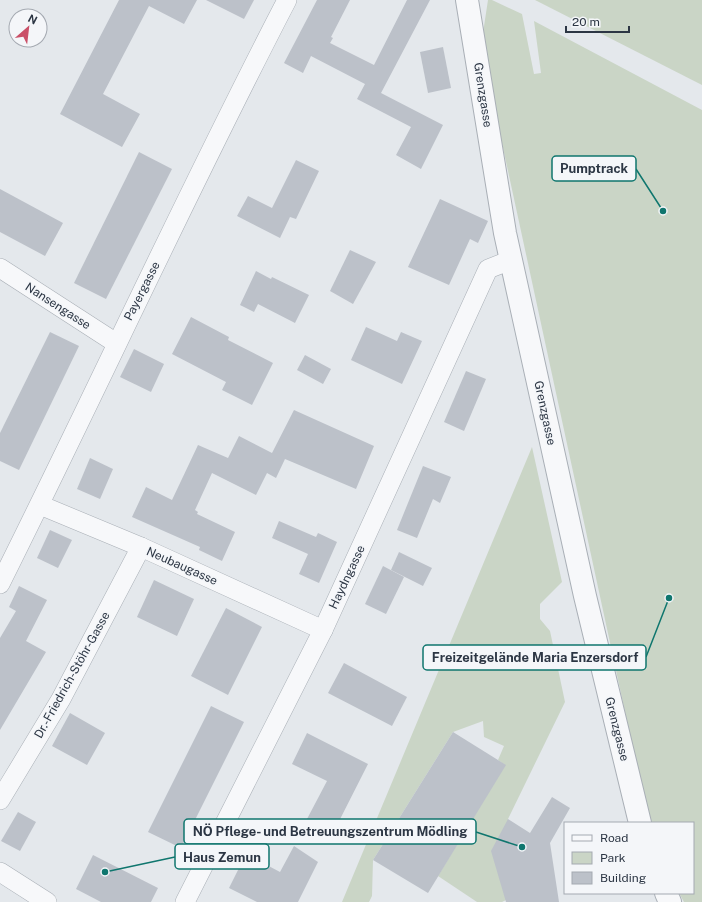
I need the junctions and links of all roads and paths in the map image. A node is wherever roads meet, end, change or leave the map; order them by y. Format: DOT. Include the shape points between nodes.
graph roads {
  1 [pos="287,0"];
  2 [pos="468,0"];
  3 [pos="511,260"];
  4 [pos="0,268"];
  5 [pos="116,343"];
  6 [pos="40,504"];
  7 [pos="141,548"];
  8 [pos="0,584"];
  9 [pos="323,630"];
  10 [pos="0,800"];
  11 [pos="640,822"];
  12 [pos="0,872"];
  13 [pos="48,902"];
  14 [pos="185,902"];
  1 -- 5 [label="street, Payergasse"];
  2 -- 3 [label="street, Grenzgasse"];
  3 -- 9 [label="street, Haydngasse" via="488,269"];
  3 -- 11 [label="street, Grenzgasse" via="585,596"];
  4 -- 5 [label="street, Nansengasse"];
  5 -- 6 [label="street, Payergasse"];
  6 -- 7 [label="street, Neubaugasse"];
  6 -- 8 [label="street, Payergasse"];
  7 -- 9 [label="street, Neubaugasse"];
  7 -- 10 [label="street, Dr.-Friedrich-Stöhr-Gasse" via="62,699"];
  9 -- 14 [label="street, Haydngasse"];
  12 -- 13 [label="street"];
}
